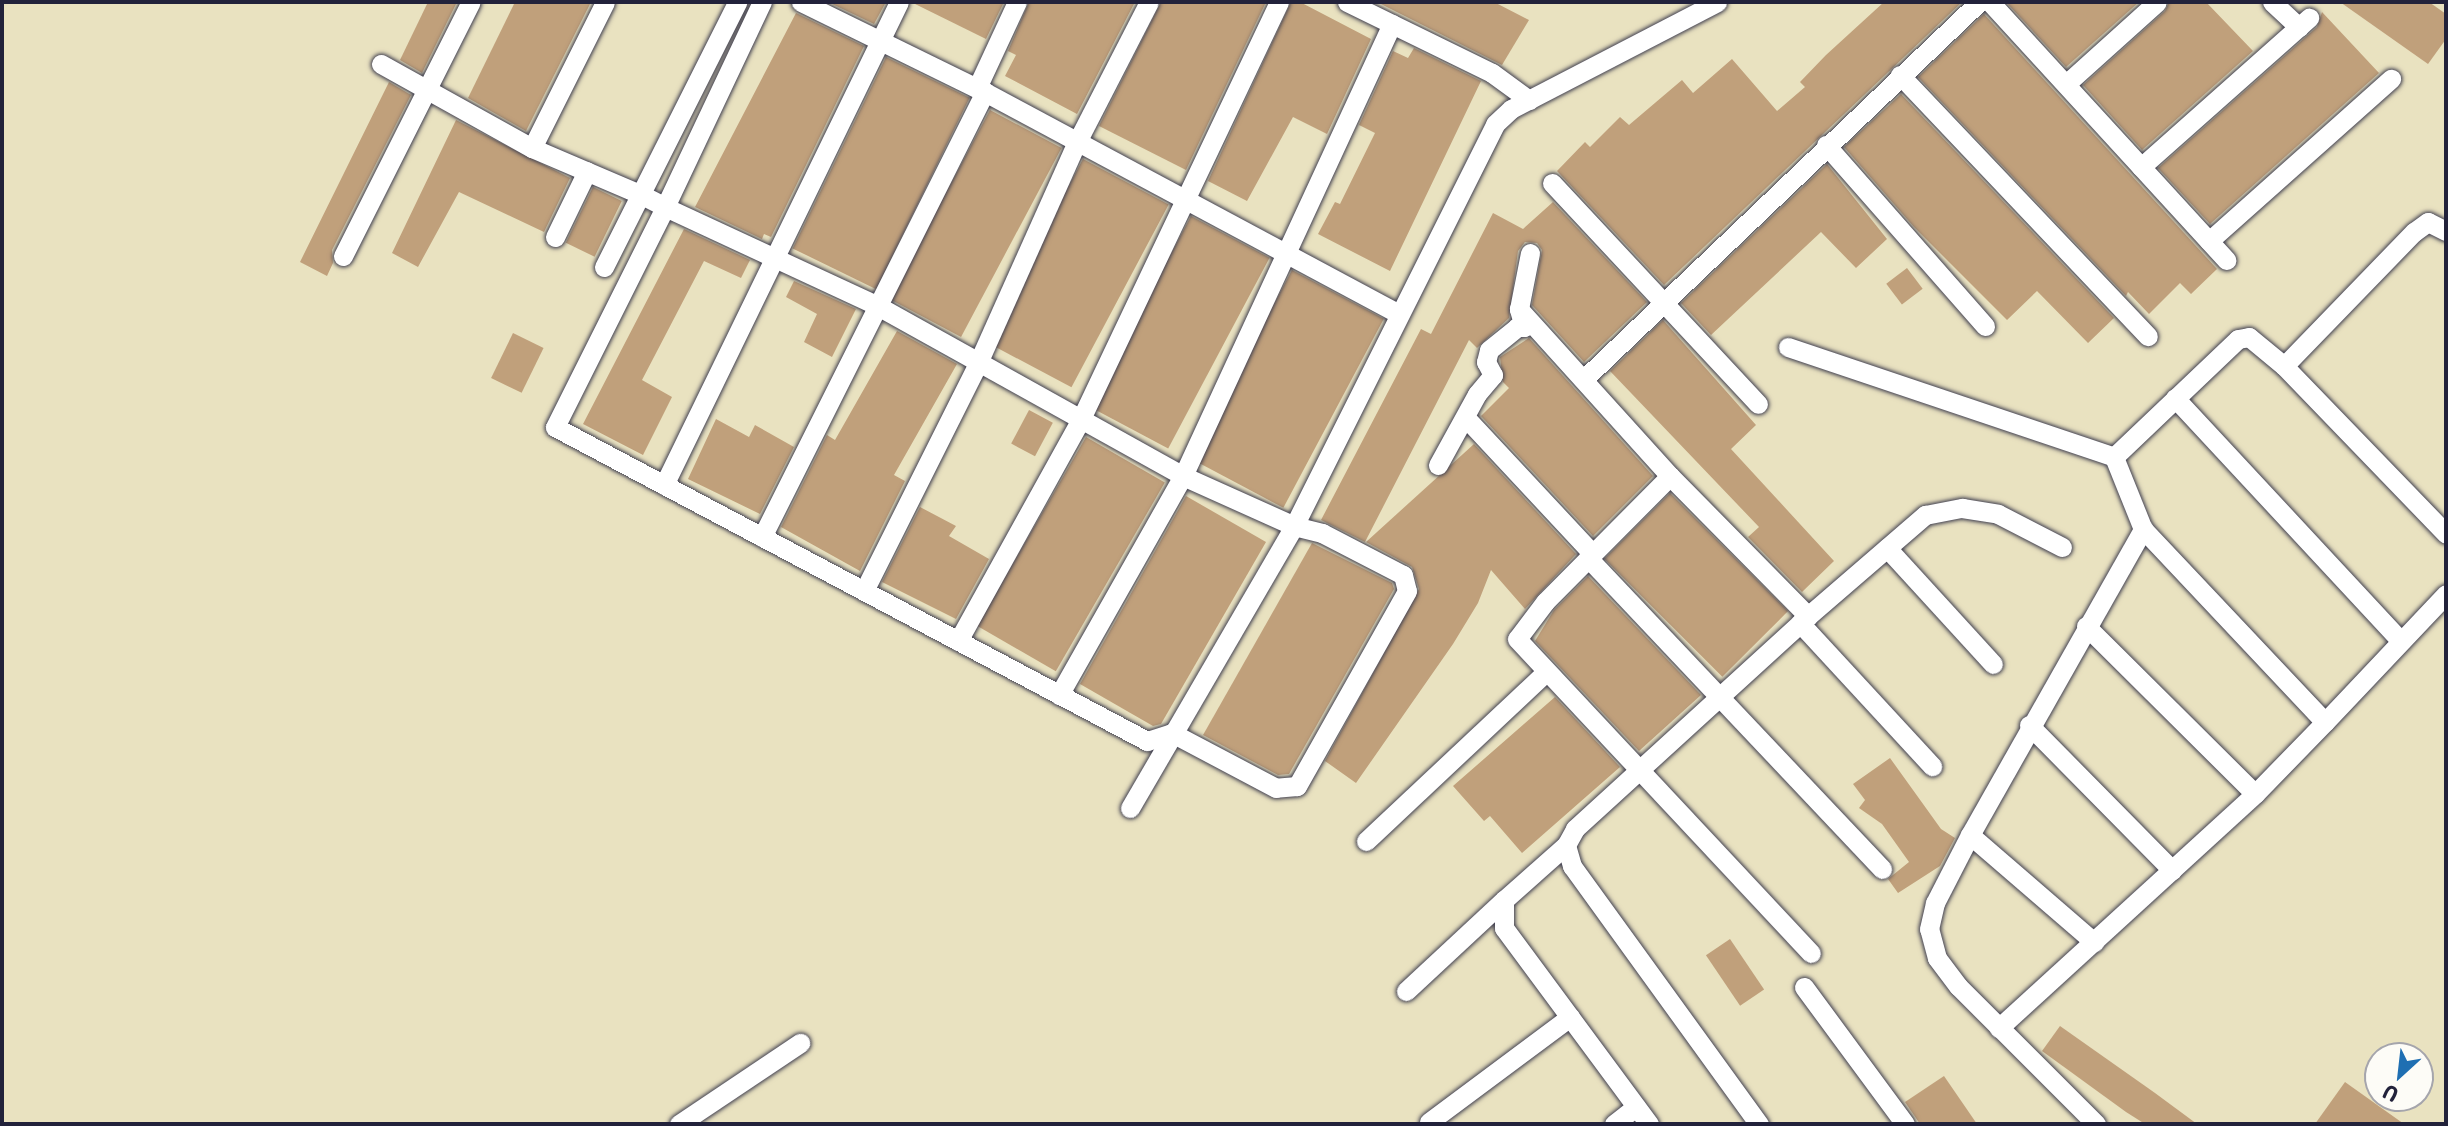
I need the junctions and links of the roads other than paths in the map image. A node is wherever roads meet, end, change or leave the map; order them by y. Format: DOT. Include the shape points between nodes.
graph roads {
  1 [pos="471,2"];
  2 [pos="605,2"];
  3 [pos="737,2"];
  4 [pos="762,2"];
  5 [pos="801,2"];
  6 [pos="899,2"];
  7 [pos="1017,2"];
  8 [pos="1149,2"];
  9 [pos="1279,2"];
  10 [pos="1347,2"];
  11 [pos="1717,2"];
  12 [pos="1979,2"];
  13 [pos="1990,2"];
  14 [pos="2157,2"];
  15 [pos="2272,2"];
  16 [pos="1392,24"];
  17 [pos="883,40"];
  18 [pos="381,64"];
  19 [pos="1900,75"];
  20 [pos="2391,79"];
  21 [pos="2066,84"];
  22 [pos="426,86"];
  23 [pos="981,90"];
  24 [pos="1529,100"];
  25 [pos="1077,142"];
  26 [pos="1826,145"];
  27 [pos="532,148"];
  28 [pos="2141,166"];
  29 [pos="587,171"];
  30 [pos="1552,183"];
  31 [pos="640,194"];
  32 [pos="1183,198"];
  33 [pos="665,207"];
  34 [pos="2446,231"];
  35 [pos="555,237"];
  36 [pos="2209,241"];
  37 [pos="1530,253"];
  38 [pos="1288,255"];
  39 [pos="343,256"];
  40 [pos="778,258"];
  41 [pos="2226,260"];
  42 [pos="604,267"];
  43 [pos="1661,301"];
  44 [pos="876,305"];
  45 [pos="1520,309"];
  46 [pos="1398,313"];
  47 [pos="1985,326"];
  48 [pos="2148,336"];
  49 [pos="1788,347"];
  50 [pos="978,363"];
  51 [pos="2284,366"];
  52 [pos="1585,378"];
  53 [pos="2175,398"];
  54 [pos="1758,404"];
  55 [pos="1466,418"];
  56 [pos="1080,421"];
  57 [pos="2114,457"];
  58 [pos="1438,465"];
  59 [pos="1183,476"];
  60 [pos="1670,476"];
  61 [pos="664,485"];
  62 [pos="1294,526"];
  63 [pos="2143,529"];
  64 [pos="2446,534"];
  65 [pos="762,537"];
  66 [pos="2062,547"];
  67 [pos="1887,548"];
  68 [pos="1590,556"];
  69 [pos="864,591"];
  70 [pos="2446,594"];
  71 [pos="1804,620"];
  72 [pos="2086,626"];
  73 [pos="2400,640"];
  74 [pos="958,641"];
  75 [pos="1993,664"];
  76 [pos="1546,672"];
  77 [pos="1059,695"];
  78 [pos="1720,698"];
  79 [pos="2325,722"];
  80 [pos="2029,726"];
  81 [pos="1172,733"];
  82 [pos="1932,766"];
  83 [pos="1640,771"];
  84 [pos="2255,794"];
  85 [pos="1130,808"];
  86 [pos="1970,835"];
  87 [pos="1366,841"];
  88 [pos="1566,845"];
  89 [pos="1882,869"];
  90 [pos="2172,870"];
  91 [pos="1504,900"];
  92 [pos="2094,942"];
  93 [pos="1811,953"];
  94 [pos="1804,987"];
  95 [pos="1406,991"];
  96 [pos="1570,1017"];
  97 [pos="1999,1028"];
  98 [pos="800,1043"];
  99 [pos="1636,1107"];
  100 [pos="1429,1122"];
  101 [pos="679,1124"];
  102 [pos="1614,1124"];
  103 [pos="1649,1124"];
  104 [pos="1759,1124"];
  105 [pos="1905,1124"];
  106 [pos="2096,1124"];
  1 -- 22 [label="street"];
  2 -- 27 [label="street"];
  3 -- 31 [label="street"];
  4 -- 33 [label="street"];
  5 -- 17 [label="street"];
  6 -- 17 [label="street"];
  7 -- 23 [label="street"];
  8 -- 25 [label="street"];
  9 -- 32 [label="street"];
  10 -- 16 [label="street"];
  11 -- 24 [label="street"];
  12 -- 19 [label="street"];
  13 -- 21 [label="street"];
  14 -- 21 [label="street"];
  15 -- 28 [label="street" via="2304,22"];
  16 -- 24 [label="street" via="1492,74"];
  16 -- 38 [label="street"];
  17 -- 23 [label="street"];
  17 -- 40 [label="street"];
  18 -- 22 [label="street"];
  19 -- 26 [label="street"];
  19 -- 48 [label="street"];
  20 -- 36 [label="street"];
  21 -- 28 [label="street"];
  22 -- 27 [label="street"];
  22 -- 39 [label="street"];
  23 -- 25 [label="street"];
  23 -- 44 [label="street"];
  24 -- 46 [label="street" via="1511,109 1491,129"];
  25 -- 32 [label="street"];
  25 -- 50 [label="street"];
  26 -- 43 [label="street"];
  26 -- 47 [label="street"];
  27 -- 29 [label="street"];
  28 -- 36 [label="street"];
  29 -- 31 [label="street"];
  29 -- 35 [label="street"];
  30 -- 43 [label="street"];
  31 -- 33 [label="street"];
  31 -- 42 [label="street"];
  32 -- 38 [label="street"];
  32 -- 56 [label="street"];
  33 -- 40 [label="street"];
  33 -- 61 [label="street" via="555,427"];
  34 -- 51 [label="street" via="2428,222 2414,232"];
  36 -- 41 [label="street"];
  37 -- 45 [label="street"];
  38 -- 46 [label="street"];
  38 -- 59 [label="street"];
  40 -- 44 [label="street"];
  40 -- 61 [label="street"];
  43 -- 52 [label="street"];
  43 -- 54 [label="street"];
  44 -- 50 [label="street"];
  44 -- 65 [label="street"];
  45 -- 52 [label="street"];
  45 -- 55 [label="street" via="1524,327 1517,327 1489,350 1486,362 1493,375"];
  46 -- 62 [label="street"];
  49 -- 57 [label="street"];
  50 -- 56 [label="street"];
  50 -- 69 [label="street"];
  51 -- 53 [label="street" via="2258,342 2249,337 2238,339"];
  51 -- 64 [label="street"];
  52 -- 60 [label="street"];
  53 -- 57 [label="street"];
  53 -- 73 [label="street"];
  55 -- 58 [label="street"];
  55 -- 68 [label="street"];
  56 -- 59 [label="street"];
  56 -- 74 [label="street"];
  57 -- 63 [label="street"];
  59 -- 62 [label="street"];
  59 -- 77 [label="street"];
  60 -- 68 [label="street"];
  60 -- 71 [label="street"];
  61 -- 65 [label="street"];
  62 -- 81 [label="street"];
  62 -- 81 [label="street" via="1322,533 1395,569 1407,582 1407,591 1297,786 1276,788"];
  63 -- 72 [label="street"];
  63 -- 79 [label="street"];
  65 -- 69 [label="street"];
  66 -- 67 [label="street" via="1998,514 1962,508 1925,515"];
  67 -- 71 [label="street"];
  67 -- 75 [label="street"];
  68 -- 76 [label="street" via="1517,639"];
  68 -- 78 [label="street"];
  69 -- 74 [label="street"];
  70 -- 73 [label="street"];
  71 -- 78 [label="street"];
  71 -- 82 [label="street"];
  72 -- 80 [label="street"];
  72 -- 84 [label="street"];
  73 -- 79 [label="street"];
  74 -- 77 [label="street"];
  76 -- 83 [label="street"];
  76 -- 87 [label="street"];
  77 -- 81 [label="street" via="1146,741"];
  78 -- 83 [label="street"];
  78 -- 89 [label="street"];
  79 -- 84 [label="street"];
  80 -- 86 [label="street"];
  80 -- 90 [label="street"];
  81 -- 85 [label="street"];
  83 -- 88 [label="street" via="1575,829"];
  83 -- 93 [label="street"];
  84 -- 90 [label="street"];
  86 -- 92 [label="street"];
  86 -- 97 [label="street" via="1935,903 1931,945 1958,986"];
  88 -- 91 [label="street"];
  88 -- 104 [label="street" via="1572,866"];
  90 -- 92 [label="street"];
  91 -- 95 [label="street"];
  91 -- 96 [label="street" via="1504,928"];
  92 -- 97 [label="street"];
  94 -- 105 [label="street"];
  96 -- 99 [label="street"];
  96 -- 100 [label="street"];
  97 -- 106 [label="street"];
  98 -- 101 [label="street"];
  99 -- 102 [label="street"];
  99 -- 103 [label="street"];
}
